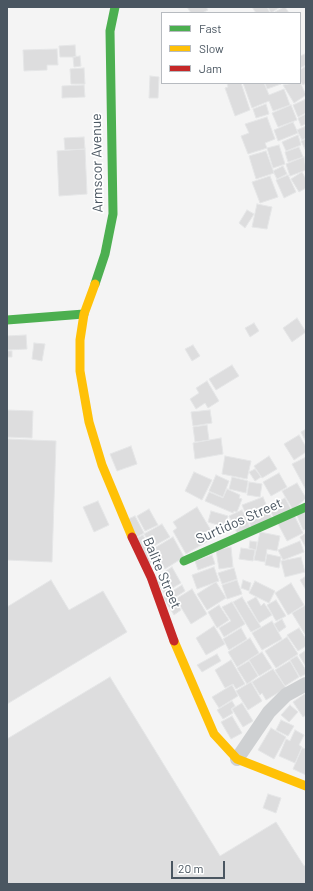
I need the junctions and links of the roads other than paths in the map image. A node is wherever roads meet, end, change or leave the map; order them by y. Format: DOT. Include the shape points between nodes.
graph roads {
  1 [pos="115,7"];
  2 [pos="84,314"];
  3 [pos="7,320"];
  4 [pos="306,507"];
  5 [pos="184,561"];
  6 [pos="306,684"];
  7 [pos="237,759"];
  8 [pos="306,786"];
  1 -- 2 [label="main road, Armscor Avenue" via="110,31 113,214 105,254"];
  2 -- 3 [label="main road"];
  2 -- 7 [label="main road, Balite Street" via="80,340 80,372 89,422 102,465 122,517 151,577 183,664 214,734"];
  4 -- 5 [label="main road, Surtidos Street"];
  6 -- 7 [label="street" via="286,695 270,712"];
  7 -- 8 [label="main road, Balite Street"];
}
